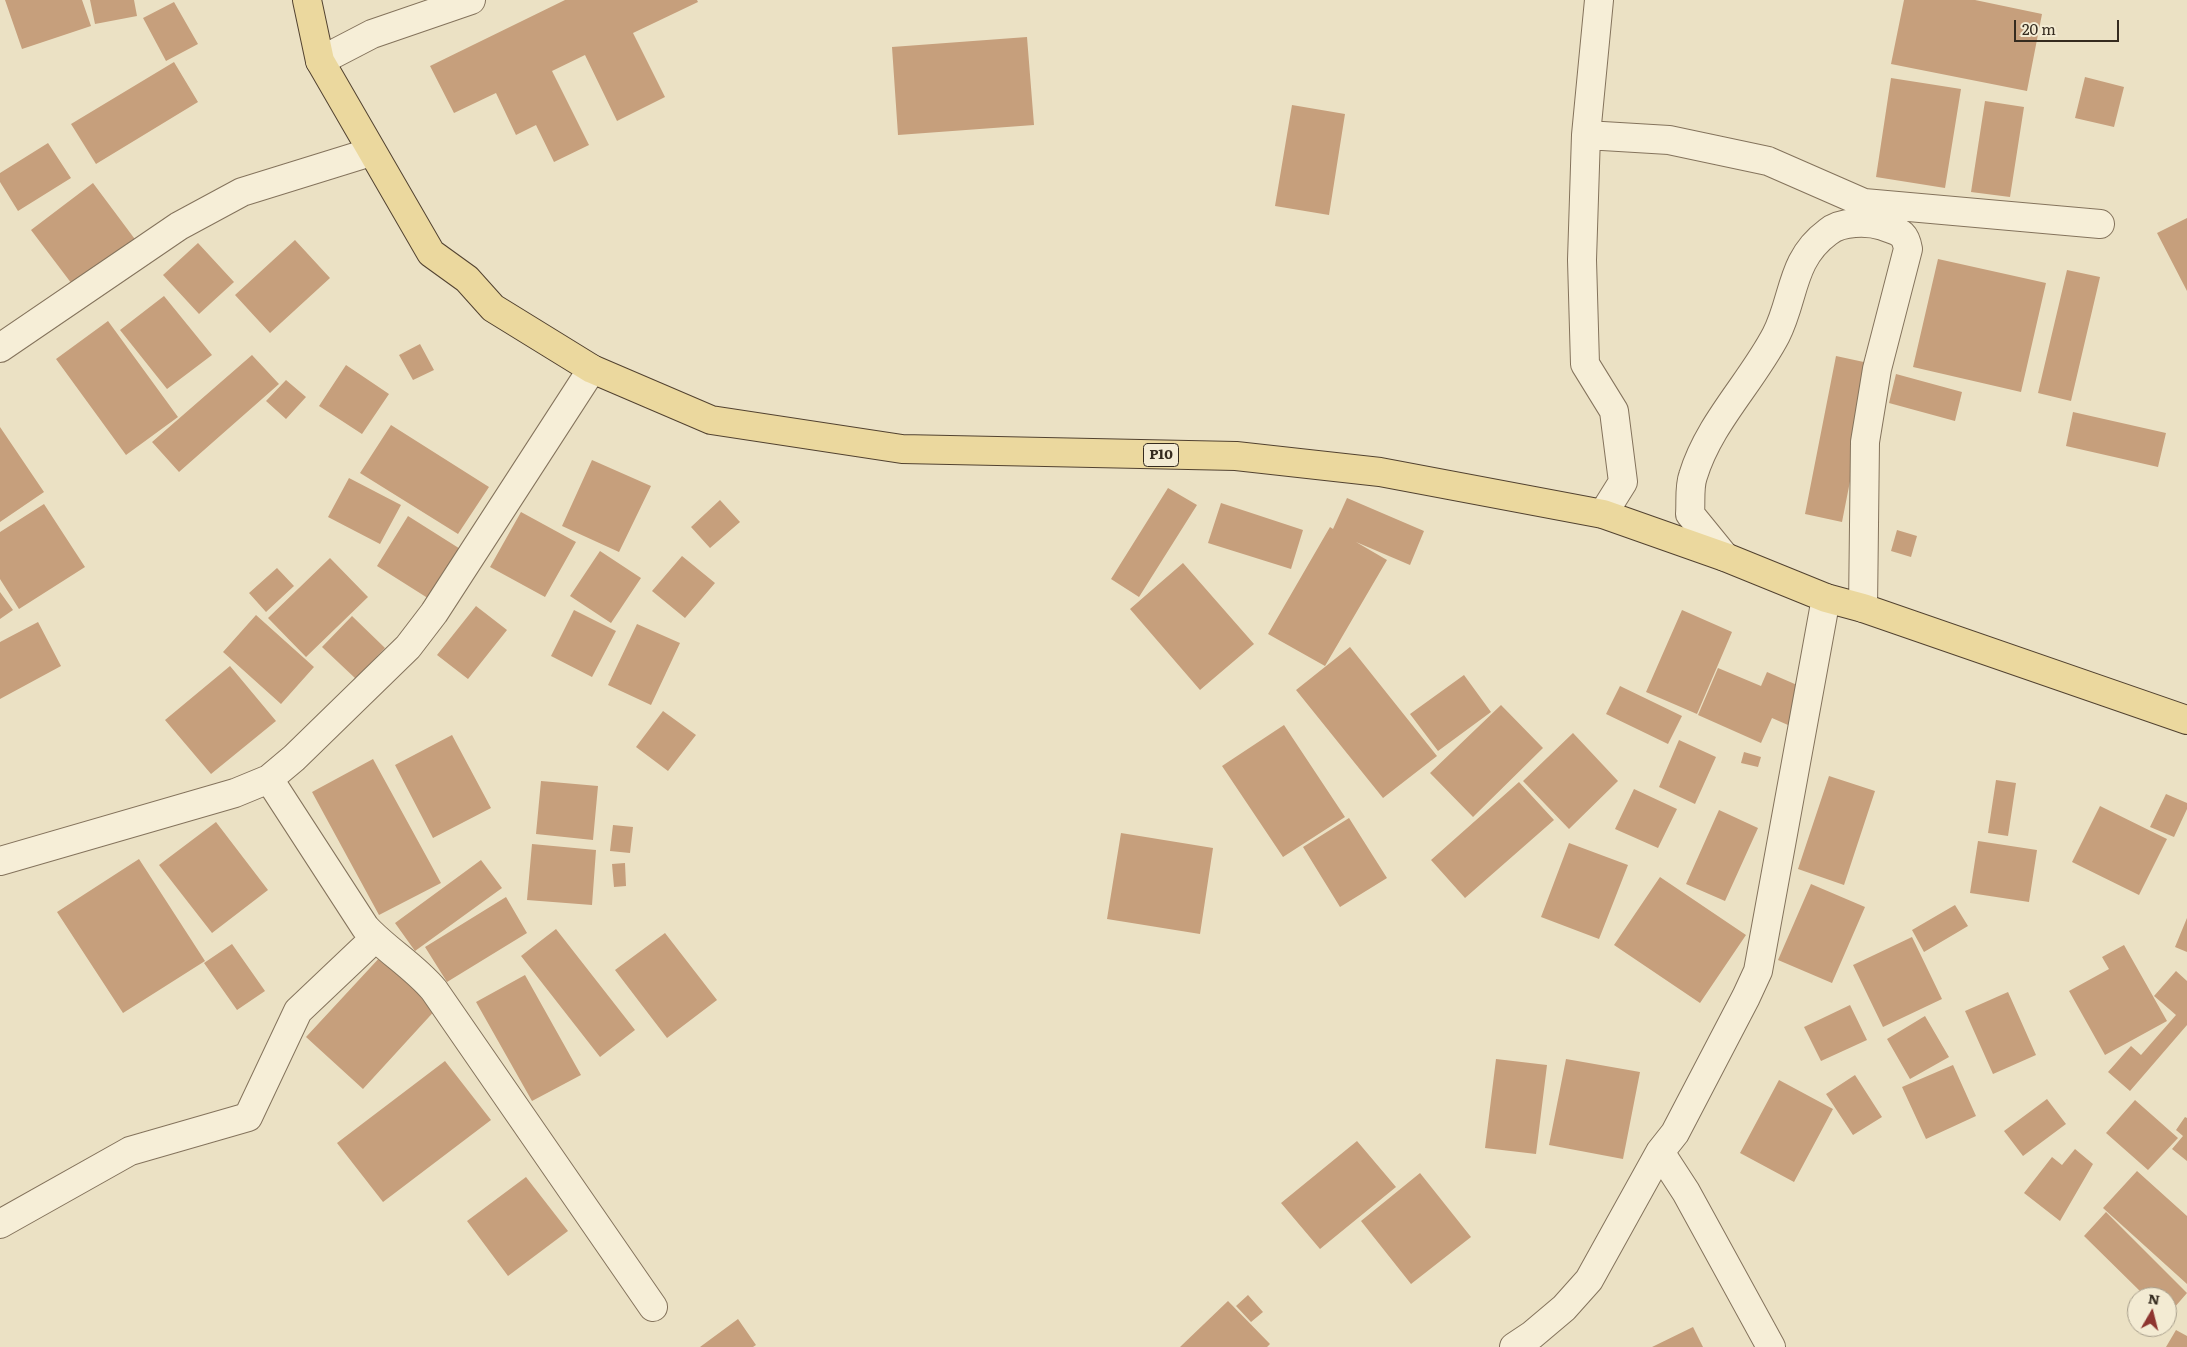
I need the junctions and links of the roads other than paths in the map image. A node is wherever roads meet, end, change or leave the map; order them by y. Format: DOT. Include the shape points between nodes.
graph roads {
  1 [pos="306,0"];
  2 [pos="471,0"];
  3 [pos="1599,0"];
  4 [pos="320,61"];
  5 [pos="1586,135"];
  6 [pos="372,152"];
  7 [pos="2100,224"];
  8 [pos="0,348"];
  9 [pos="592,369"];
  10 [pos="1603,514"];
  11 [pos="1725,557"];
  12 [pos="1826,598"];
  13 [pos="1863,608"];
  14 [pos="2187,720"];
  15 [pos="269,779"];
  16 [pos="0,861"];
  17 [pos="375,938"];
  18 [pos="1660,1152"];
  19 [pos="0,1224"];
  20 [pos="653,1308"];
  21 [pos="1514,1347"];
  22 [pos="1771,1347"];
  1 -- 4 [label="main road, P10"];
  2 -- 4 [label="street" via="372,34"];
  3 -- 5 [label="street"];
  4 -- 6 [label="main road, P10"];
  5 -- 7 [label="street" via="1669,140 1768,161 1864,203"];
  5 -- 10 [label="street" via="1582,260 1585,364 1614,411 1623,482"];
  6 -- 8 [label="street" via="242,192 178,226"];
  6 -- 9 [label="main road, P10" via="431,252 467,279 493,308"];
  9 -- 10 [label="main road, P10" via="711,420 893,447 1236,456 1380,472"];
  9 -- 15 [label="street" via="434,614 408,647"];
  10 -- 11 [label="main road, P10"];
  11 -- 12 [label="main road, P10"];
  11 -- 13 [label="street" via="1690,514 1692,478 1705,446 1776,334 1802,258 1829,231 1854,222 1873,223 1901,233 1908,249 1878,369 1865,442"];
  12 -- 13 [label="main road, P10"];
  12 -- 18 [label="street" via="1758,971 1675,1133"];
  13 -- 14 [label="main road, P10"];
  15 -- 16 [label="street" via="235,793"];
  15 -- 17 [label="street"];
  17 -- 19 [label="street" via="298,1011 248,1117 130,1151"];
  17 -- 20 [label="street" via="423,976 434,990"];
  18 -- 21 [label="street" via="1589,1280 1564,1308"];
  18 -- 22 [label="street" via="1686,1192"];
}
